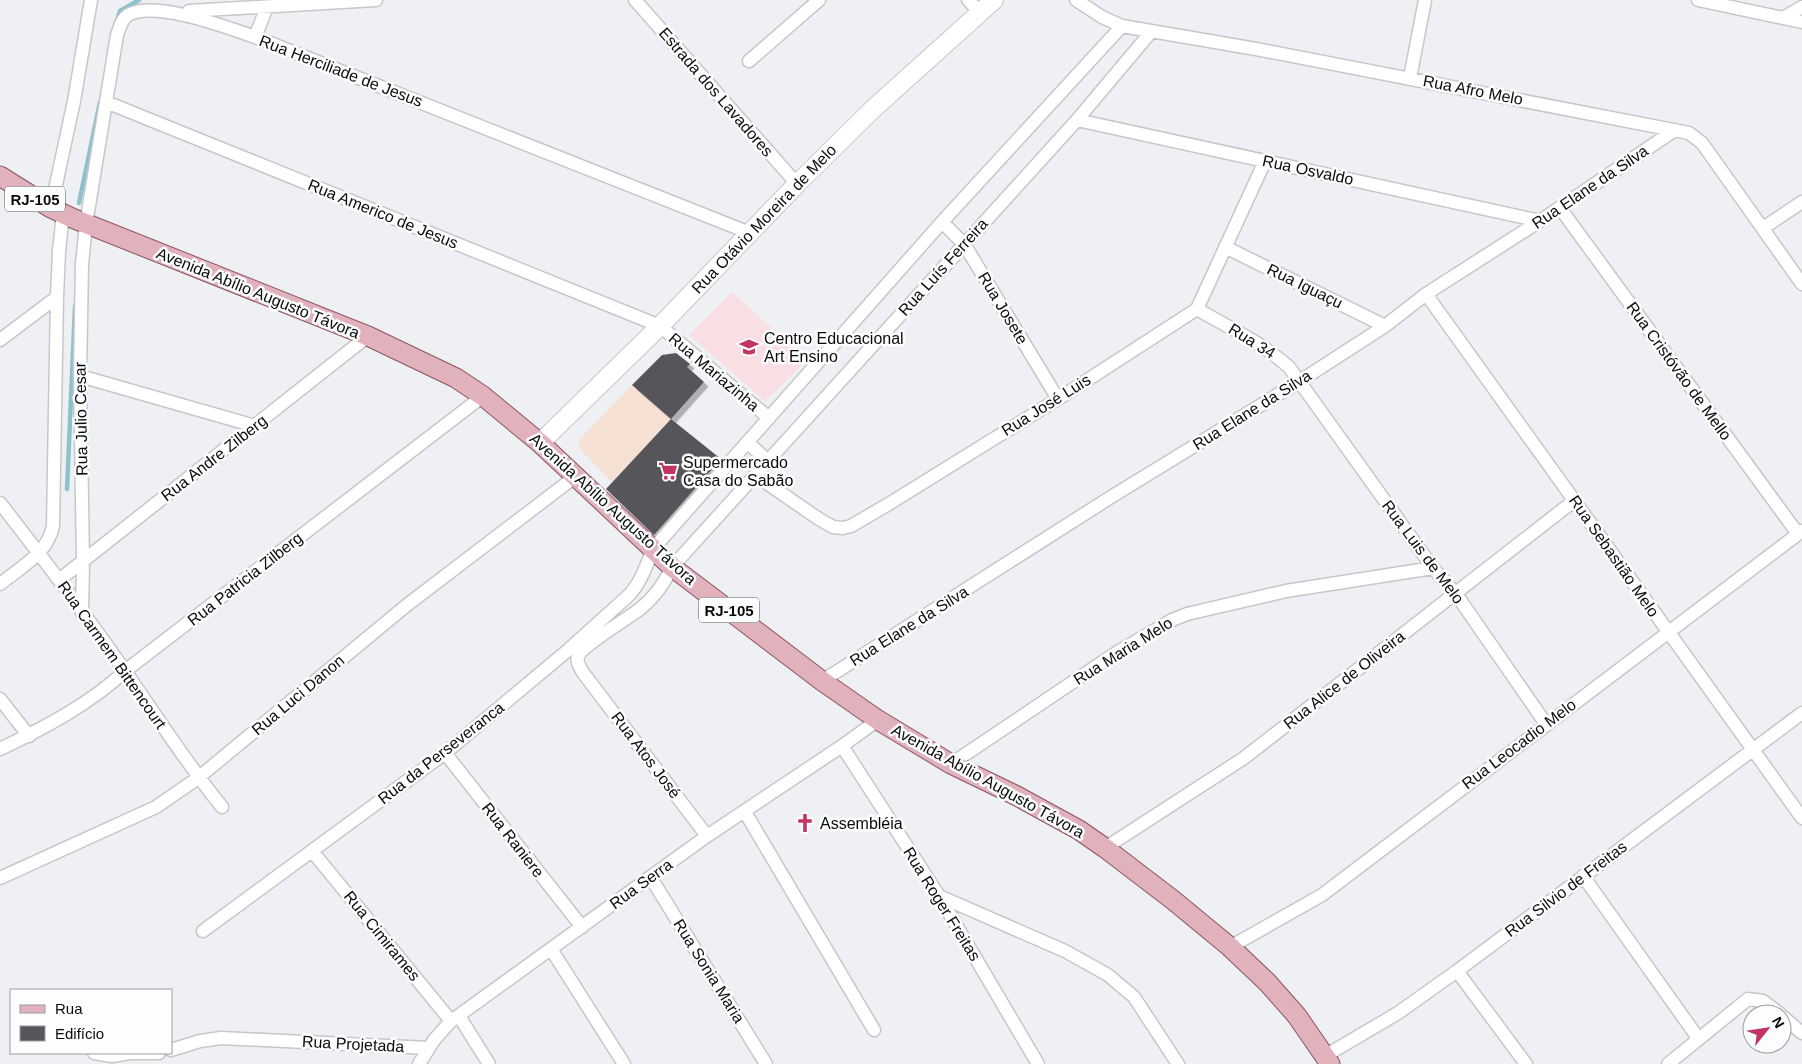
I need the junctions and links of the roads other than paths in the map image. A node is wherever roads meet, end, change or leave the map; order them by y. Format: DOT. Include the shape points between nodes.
graph roads {
  1 [pos="91,0"];
  2 [pos="376,0"];
  3 [pos="635,0"];
  4 [pos="819,0"];
  5 [pos="968,0"];
  6 [pos="994,0"];
  7 [pos="1076,0"];
  8 [pos="1425,0"];
  9 [pos="1698,0"];
  10 [pos="267,6"];
  11 [pos="1802,7"];
  12 [pos="181,12"];
  13 [pos="981,13"];
  14 [pos="1783,18"];
  15 [pos="1802,22"];
  16 [pos="1122,26"];
  17 [pos="1151,32"];
  18 [pos="255,37"];
  19 [pos="749,61"];
  20 [pos="1410,78"];
  21 [pos="106,102"];
  22 [pos="1077,120"];
  23 [pos="1675,130"];
  24 [pos="1265,161"];
  25 [pos="3,184"];
  26 [pos="797,184"];
  27 [pos="1802,202"];
  28 [pos="1560,208"];
  29 [pos="71,218"];
  30 [pos="1540,221"];
  31 [pos="942,222"];
  32 [pos="1763,228"];
  33 [pos="750,233"];
  34 [pos="964,244"];
  35 [pos="1225,247"];
  36 [pos="1802,284"];
  37 [pos="1426,294"];
  38 [pos="57,297"];
  39 [pos="1197,309"];
  40 [pos="660,326"];
  41 [pos="1384,326"];
  42 [pos="368,336"];
  43 [pos="0,340"];
  44 [pos="80,376"];
  45 [pos="1300,381"];
  46 [pos="483,396"];
  47 [pos="1058,399"];
  48 [pos="768,418"];
  49 [pos="255,426"];
  50 [pos="747,442"];
  51 [pos="540,443"];
  52 [pos="768,460"];
  53 [pos="755,475"];
  54 [pos="576,476"];
  55 [pos="1575,500"];
  56 [pos="0,503"];
  57 [pos="1800,533"];
  58 [pos="653,549"];
  59 [pos="39,553"];
  60 [pos="83,560"];
  61 [pos="672,566"];
  62 [pos="1433,568"];
  63 [pos="59,580"];
  64 [pos="0,584"];
  65 [pos="1456,594"];
  66 [pos="82,613"];
  67 [pos="1668,632"];
  68 [pos="125,671"];
  69 [pos="584,674"];
  70 [pos="822,681"];
  71 [pos="0,699"];
  72 [pos="1802,713"];
  73 [pos="878,720"];
  74 [pos="1546,724"];
  75 [pos="29,736"];
  76 [pos="842,746"];
  77 [pos="0,749"];
  78 [pos="1752,750"];
  79 [pos="445,753"];
  80 [pos="951,764"];
  81 [pos="198,778"];
  82 [pos="222,808"];
  83 [pos="745,812"];
  84 [pos="1802,818"];
  85 [pos="707,836"];
  86 [pos="1105,848"];
  87 [pos="312,851"];
  88 [pos="1583,876"];
  89 [pos="0,878"];
  90 [pos="651,878"];
  91 [pos="939,896"];
  92 [pos="582,927"];
  93 [pos="203,931"];
  94 [pos="1230,947"];
  95 [pos="551,950"];
  96 [pos="1457,971"];
  97 [pos="1767,1004"];
  98 [pos="455,1019"];
  99 [pos="1792,1024"];
  100 [pos="874,1030"];
  101 [pos="1802,1033"];
  102 [pos="1698,1038"];
  103 [pos="428,1048"];
  104 [pos="172,1050"];
  105 [pos="100,1054"];
  106 [pos="124,1054"];
  107 [pos="1327,1060"];
  108 [pos="419,1064"];
  109 [pos="489,1064"];
  110 [pos="624,1064"];
  111 [pos="766,1064"];
  112 [pos="1038,1064"];
  113 [pos="1178,1064"];
  114 [pos="1526,1064"];
  115 [pos="1668,1064"];
  1 -- 29 [label="street" via="74,101"];
  2 -- 10 [label="street"];
  3 -- 26 [label="street, Estrada dos Lavadores"];
  4 -- 19 [label="street"];
  5 -- 13 [label="street"];
  6 -- 13 [label="street, Rua Otávio Moreira de Melo"];
  7 -- 16 [label="street, Rua Afro Melo"];
  8 -- 20 [label="street"];
  9 -- 14 [label="street"];
  10 -- 12 [label="street"];
  10 -- 18 [label="street"];
  11 -- 14 [label="street"];
  12 -- 18 [label="street, Rua Herciliade de Jesus"];
  12 -- 21 [label="street, Rua Herciliade de Jesus" via="157,8 139,10 122,20"];
  13 -- 26 [label="street, Rua Otávio Moreira de Melo" via="872,109"];
  14 -- 15 [label="street"];
  16 -- 17 [label="street, Rua Afro Melo"];
  16 -- 31 [label="street, Rua Luís Ferreira"];
  17 -- 20 [label="street, Rua Afro Melo"];
  17 -- 22 [label="street, Rua Luís Ferreira"];
  18 -- 33 [label="street, Rua Herciliade de Jesus"];
  20 -- 23 [label="street, Rua Afro Melo"];
  21 -- 29 [label="street, Rua Herciliade de Jesus"];
  21 -- 40 [label="street, Rua Americo de Jesus"];
  22 -- 24 [label="street, Rua Osvaldo"];
  22 -- 34 [label="street, Rua Luís Ferreira"];
  23 -- 28 [label="street, Rua Elane da Silva"];
  23 -- 32 [label="street, Rua Afro Melo" via="1694,136 1702,143"];
  24 -- 30 [label="street, Rua Osvaldo"];
  24 -- 35 [label="street"];
  25 -- 29 [label="main road, Avenida Abílio Augusto Távora / RJ-105"];
  26 -- 33 [label="street, Rua Otávio Moreira de Melo"];
  27 -- 32 [label="street"];
  28 -- 30 [label="street, Rua Elane da Silva"];
  28 -- 57 [label="street, Rua Cristóvão de Mello"];
  29 -- 38 [label="street, Rua Julio Cesar" via="59,251"];
  29 -- 42 [label="main road, Avenida Abílio Augusto Távora / RJ-105"];
  29 -- 44 [label="street, Rua Julio Cesar" via="82,264"];
  30 -- 37 [label="street, Rua Elane da Silva"];
  31 -- 34 [label="street, Rua Josete"];
  31 -- 48 [label="street, Rua Luís Ferreira"];
  32 -- 36 [label="street, Rua Afro Melo"];
  33 -- 40 [label="street, Rua Otávio Moreira de Melo"];
  34 -- 47 [label="street, Rua Josete"];
  34 -- 52 [label="street, Rua Luís Ferreira"];
  35 -- 39 [label="street"];
  35 -- 41 [label="street, Rua Iguaçu"];
  37 -- 41 [label="street, Rua Elane da Silva"];
  37 -- 55 [label="street, Rua Sebastião Melo"];
  38 -- 43 [label="street"];
  38 -- 59 [label="street, Rua Julio Cesar" via="53,526"];
  39 -- 45 [label="street, Rua 34" via="1276,356"];
  39 -- 47 [label="street, Rua José Luis"];
  40 -- 48 [label="street, Rua Mariazinha"];
  40 -- 51 [label="street, Rua Otávio Moreira de Melo"];
  41 -- 45 [label="street, Rua Elane da Silva"];
  42 -- 46 [label="main road, Avenida Abílio Augusto Távora / RJ-105" via="435,366"];
  42 -- 49 [label="street, Rua Andre Zilberg"];
  44 -- 49 [label="street"];
  44 -- 60 [label="street, Rua Julio Cesar"];
  45 -- 62 [label="street, Rua Luis de Melo"];
  45 -- 70 [label="street, Rua Elane da Silva"];
  46 -- 51 [label="main road, Avenida Abílio Augusto Távora / RJ-105"];
  46 -- 68 [label="street, Rua Patricia Zilberg"];
  47 -- 53 [label="street, Rua José Luis" via="851,526 833,527"];
  48 -- 50 [label="street, Rua Luís Ferreira"];
  49 -- 60 [label="street, Rua Andre Zilberg"];
  50 -- 52 [label="street"];
  50 -- 58 [label="street, Rua Luís Ferreira"];
  51 -- 54 [label="main road, Avenida Abílio Augusto Távora / RJ-105"];
  52 -- 53 [label="street, Rua Luís Ferreira"];
  53 -- 61 [label="street, Rua Luís Ferreira"];
  54 -- 58 [label="main road, Avenida Abílio Augusto Távora / RJ-105"];
  54 -- 81 [label="street, Rua Luci Danon" via="407,605"];
  55 -- 65 [label="street, Rua Alice de Oliveira"];
  55 -- 67 [label="street, Rua Sebastião Melo"];
  56 -- 59 [label="street, Rua Carmem Bittencourt"];
  57 -- 67 [label="street, Rua Leocadio Melo"];
  58 -- 61 [label="main road, Avenida Abílio Augusto Távora / RJ-105"];
  58 -- 79 [label="street, Rua da Perseveranca" via="634,590 568,651"];
  59 -- 63 [label="street, Rua Carmem Bittencourt"];
  59 -- 64 [label="street"];
  60 -- 63 [label="street, Rua Andre Zilberg"];
  60 -- 66 [label="street, Rua Julio Cesar"];
  61 -- 69 [label="street, Rua Luís Ferreira" via="656,594 580,653 577,662"];
  61 -- 70 [label="main road, Avenida Abílio Augusto Távora / RJ-105"];
  62 -- 65 [label="street, Rua Luis de Melo"];
  62 -- 80 [label="street, Rua Maria Melo" via="1286,591 1172,620 1113,655"];
  63 -- 66 [label="street, Rua Carmem Bittencourt"];
  65 -- 74 [label="street, Rua Luis de Melo"];
  65 -- 86 [label="street, Rua Alice de Oliveira" via="1244,758"];
  66 -- 68 [label="street, Rua Carmem Bittencourt"];
  67 -- 74 [label="street, Rua Leocadio Melo"];
  67 -- 78 [label="street, Rua Sebastião Melo"];
  68 -- 75 [label="street, Rua Patricia Zilberg" via="104,690"];
  68 -- 81 [label="street, Rua Carmem Bittencourt"];
  69 -- 85 [label="street, Rua Atos José"];
  70 -- 73 [label="main road, Avenida Abílio Augusto Távora / RJ-105"];
  71 -- 75 [label="street"];
  72 -- 78 [label="street, Rua Silvio de Freitas"];
  73 -- 76 [label="street, Rua Serra"];
  73 -- 80 [label="main road, Avenida Abílio Augusto Távora / RJ-105"];
  74 -- 94 [label="street, Rua Leocadio Melo" via="1322,895"];
  75 -- 77 [label="street, Rua Patricia Zilberg"];
  76 -- 83 [label="street, Rua Serra"];
  76 -- 91 [label="street, Rua Roger Freitas"];
  78 -- 84 [label="street, Rua Sebastião Melo"];
  78 -- 88 [label="street, Rua Silvio de Freitas"];
  79 -- 87 [label="street, Rua da Perseveranca"];
  79 -- 92 [label="street, Rua Raniere"];
  80 -- 86 [label="main road, Avenida Abílio Augusto Távora / RJ-105" via="1053,816"];
  81 -- 82 [label="street, Rua Carmem Bittencourt"];
  81 -- 89 [label="street, Rua Luci Danon" via="156,807"];
  83 -- 85 [label="street, Rua Serra"];
  83 -- 100 [label="street"];
  85 -- 90 [label="street, Rua Serra"];
  86 -- 94 [label="main road, Avenida Abílio Augusto Távora / RJ-105"];
  87 -- 93 [label="street, Rua da Perseveranca"];
  87 -- 98 [label="street, Rua Cimirames"];
  88 -- 96 [label="street, Rua Silvio de Freitas"];
  88 -- 102 [label="street"];
  90 -- 92 [label="street, Rua Serra"];
  90 -- 111 [label="street, Rua Sonia Maria"];
  91 -- 112 [label="street, Rua Roger Freitas"];
  91 -- 113 [label="street" via="1065,951 1108,975 1134,997"];
  92 -- 95 [label="street, Rua Serra"];
  94 -- 107 [label="main road, Avenida Abílio Augusto Távora / RJ-105" via="1278,994"];
  95 -- 98 [label="street, Rua Serra"];
  95 -- 110 [label="street"];
  96 -- 107 [label="street, Rua Silvio de Freitas"];
  96 -- 114 [label="street"];
  97 -- 102 [label="street" via="1756,998 1748,999"];
  98 -- 103 [label="street, Rua Serra"];
  98 -- 109 [label="street, Rua Cimirames"];
  99 -- 101 [label="street"];
  102 -- 115 [label="street"];
  103 -- 104 [label="street, Rua Projetada" via="210,1038"];
  103 -- 108 [label="street, Rua Serra"];
  105 -- 106 [label="street"];
}
